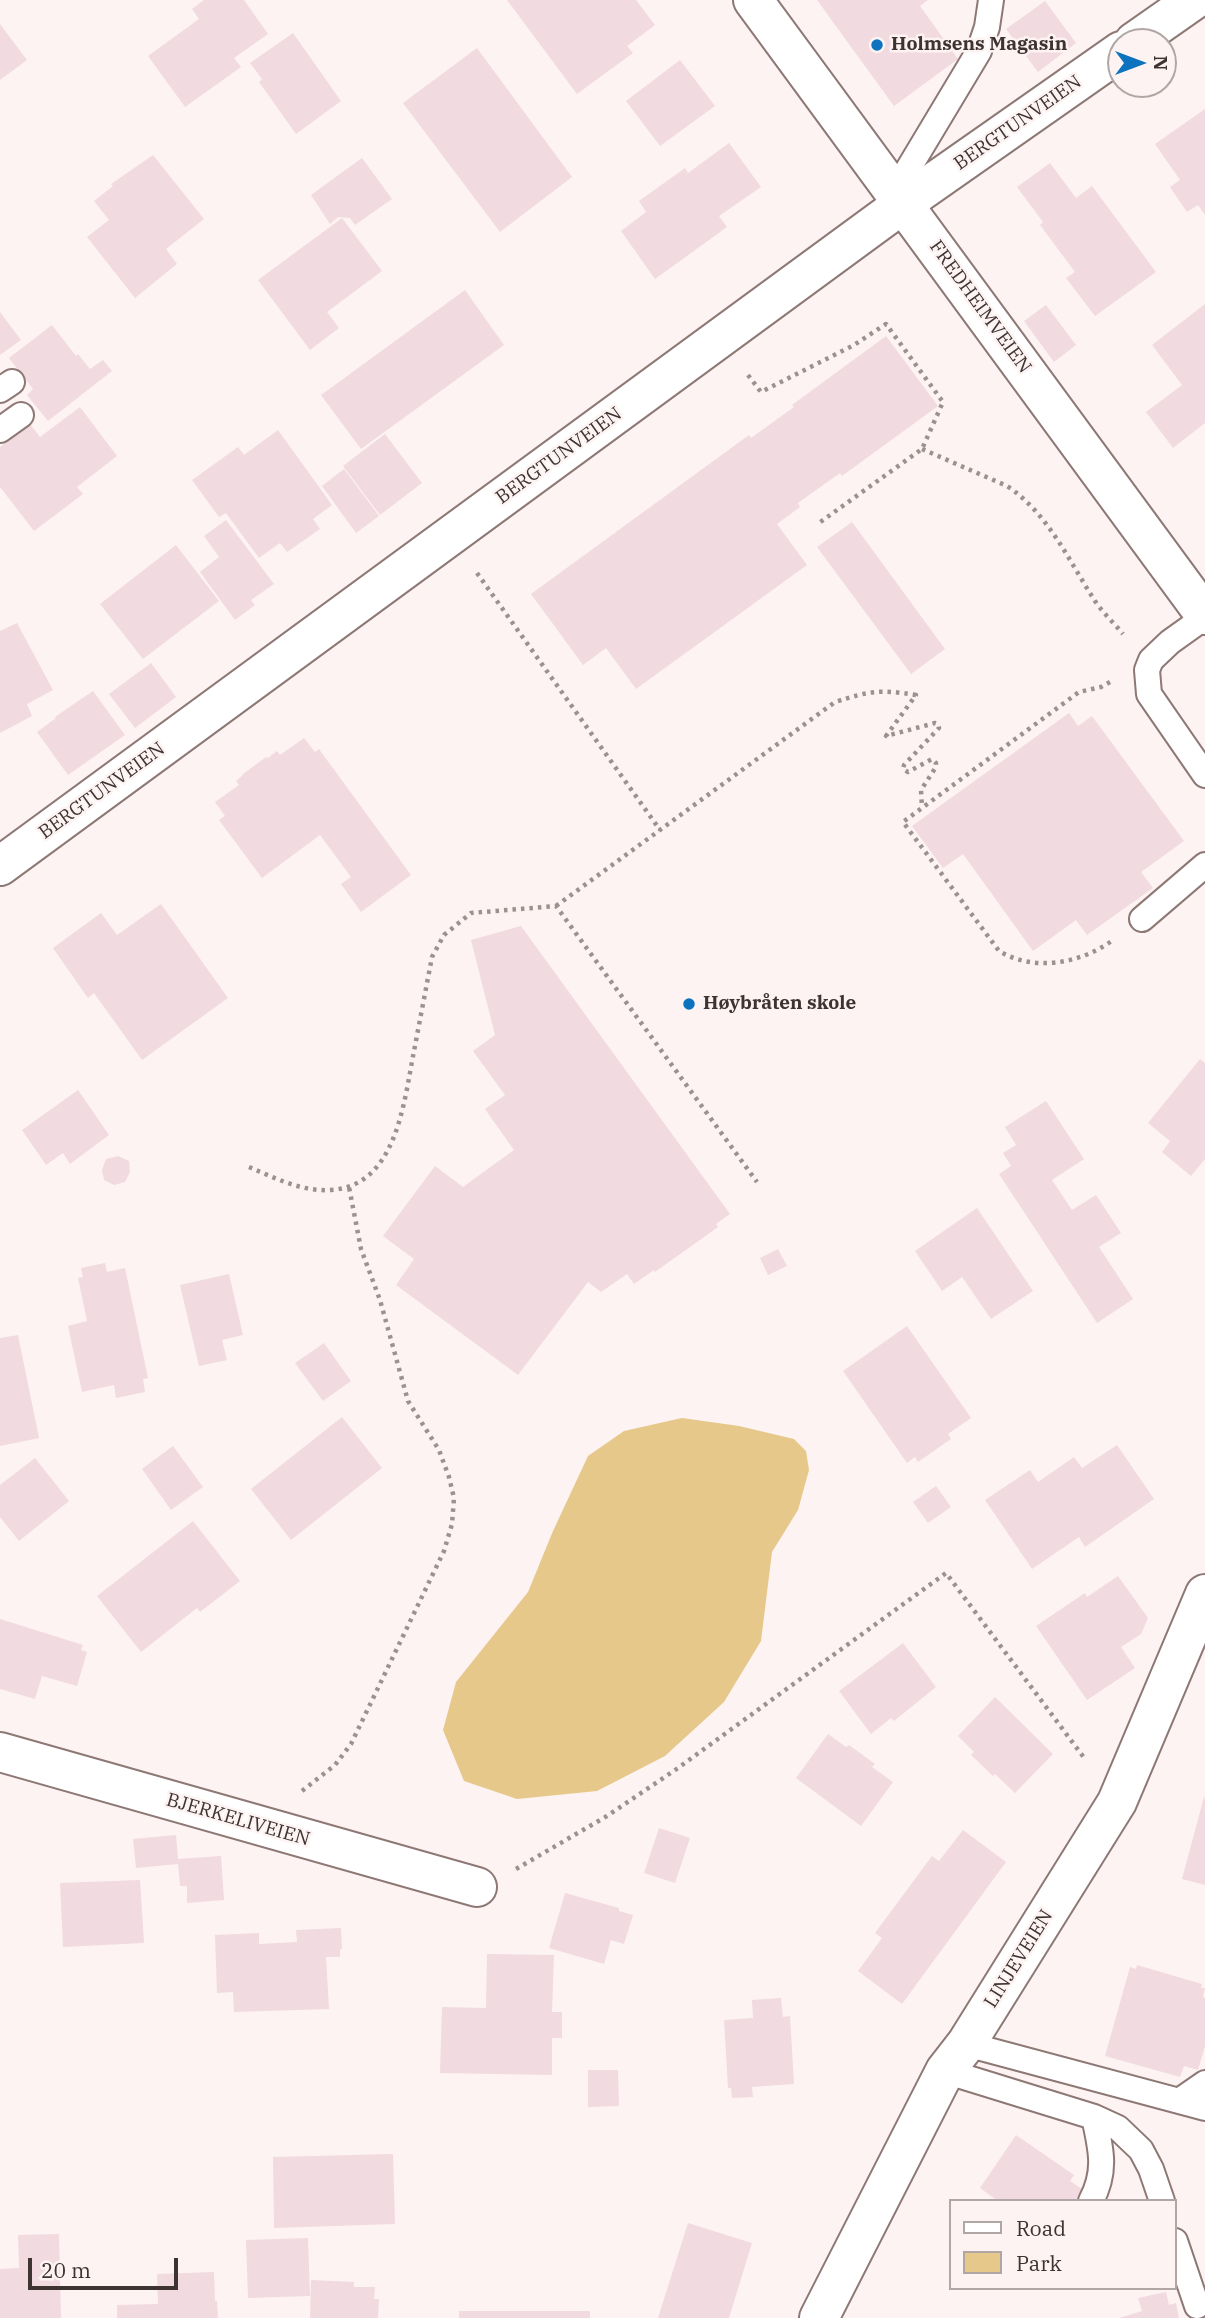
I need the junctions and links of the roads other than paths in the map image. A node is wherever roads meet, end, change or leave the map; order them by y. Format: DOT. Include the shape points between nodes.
graph roads {
  1 [pos="753,0"];
  2 [pos="991,0"];
  3 [pos="1194,0"];
  4 [pos="1154,28"];
  5 [pos="1107,60"];
  6 [pos="899,197"];
  7 [pos="21,415"];
  8 [pos="0,430"];
  9 [pos="1205,616"];
  10 [pos="1205,775"];
  11 [pos="1205,865"];
  12 [pos="0,866"];
  13 [pos="1142,919"];
  14 [pos="1205,1594"];
  15 [pos="0,1752"];
  16 [pos="477,1887"];
  17 [pos="956,2057"];
  18 [pos="1205,2083"];
  19 [pos="1180,2101"];
  20 [pos="1205,2108"];
  21 [pos="1094,2117"];
  22 [pos="1092,2199"];
  23 [pos="1161,2199"];
  24 [pos="1177,2247"];
  25 [pos="1197,2306"];
  26 [pos="818,2318"];
  1 -- 6 [label="street, FREDHEIMVEIEN"];
  2 -- 6 [label="lane" via="979,51"];
  3 -- 4 [label="street"];
  5 -- 6 [label="street, BERGTUNVEIEN"];
  6 -- 9 [label="street, FREDHEIMVEIEN"];
  6 -- 12 [label="street, BERGTUNVEIEN" via="720,338"];
  7 -- 8 [label="lane"];
  9 -- 10 [label="lane" via="1170,642 1147,670 1149,694"];
  11 -- 13 [label="lane"];
  14 -- 17 [label="street, LINJEVEIEN" via="1117,1802"];
  15 -- 16 [label="street, BJERKELIVEIEN"];
  17 -- 19 [label="lane"];
  17 -- 21 [label="lane"];
  17 -- 26 [label="street, LINJEVEIEN"];
  18 -- 19 [label="lane"];
  19 -- 20 [label="lane"];
  21 -- 22 [label="lane" via="1102,2169"];
  21 -- 23 [label="lane" via="1118,2128 1141,2150"];
  24 -- 25 [label="lane"];
}
